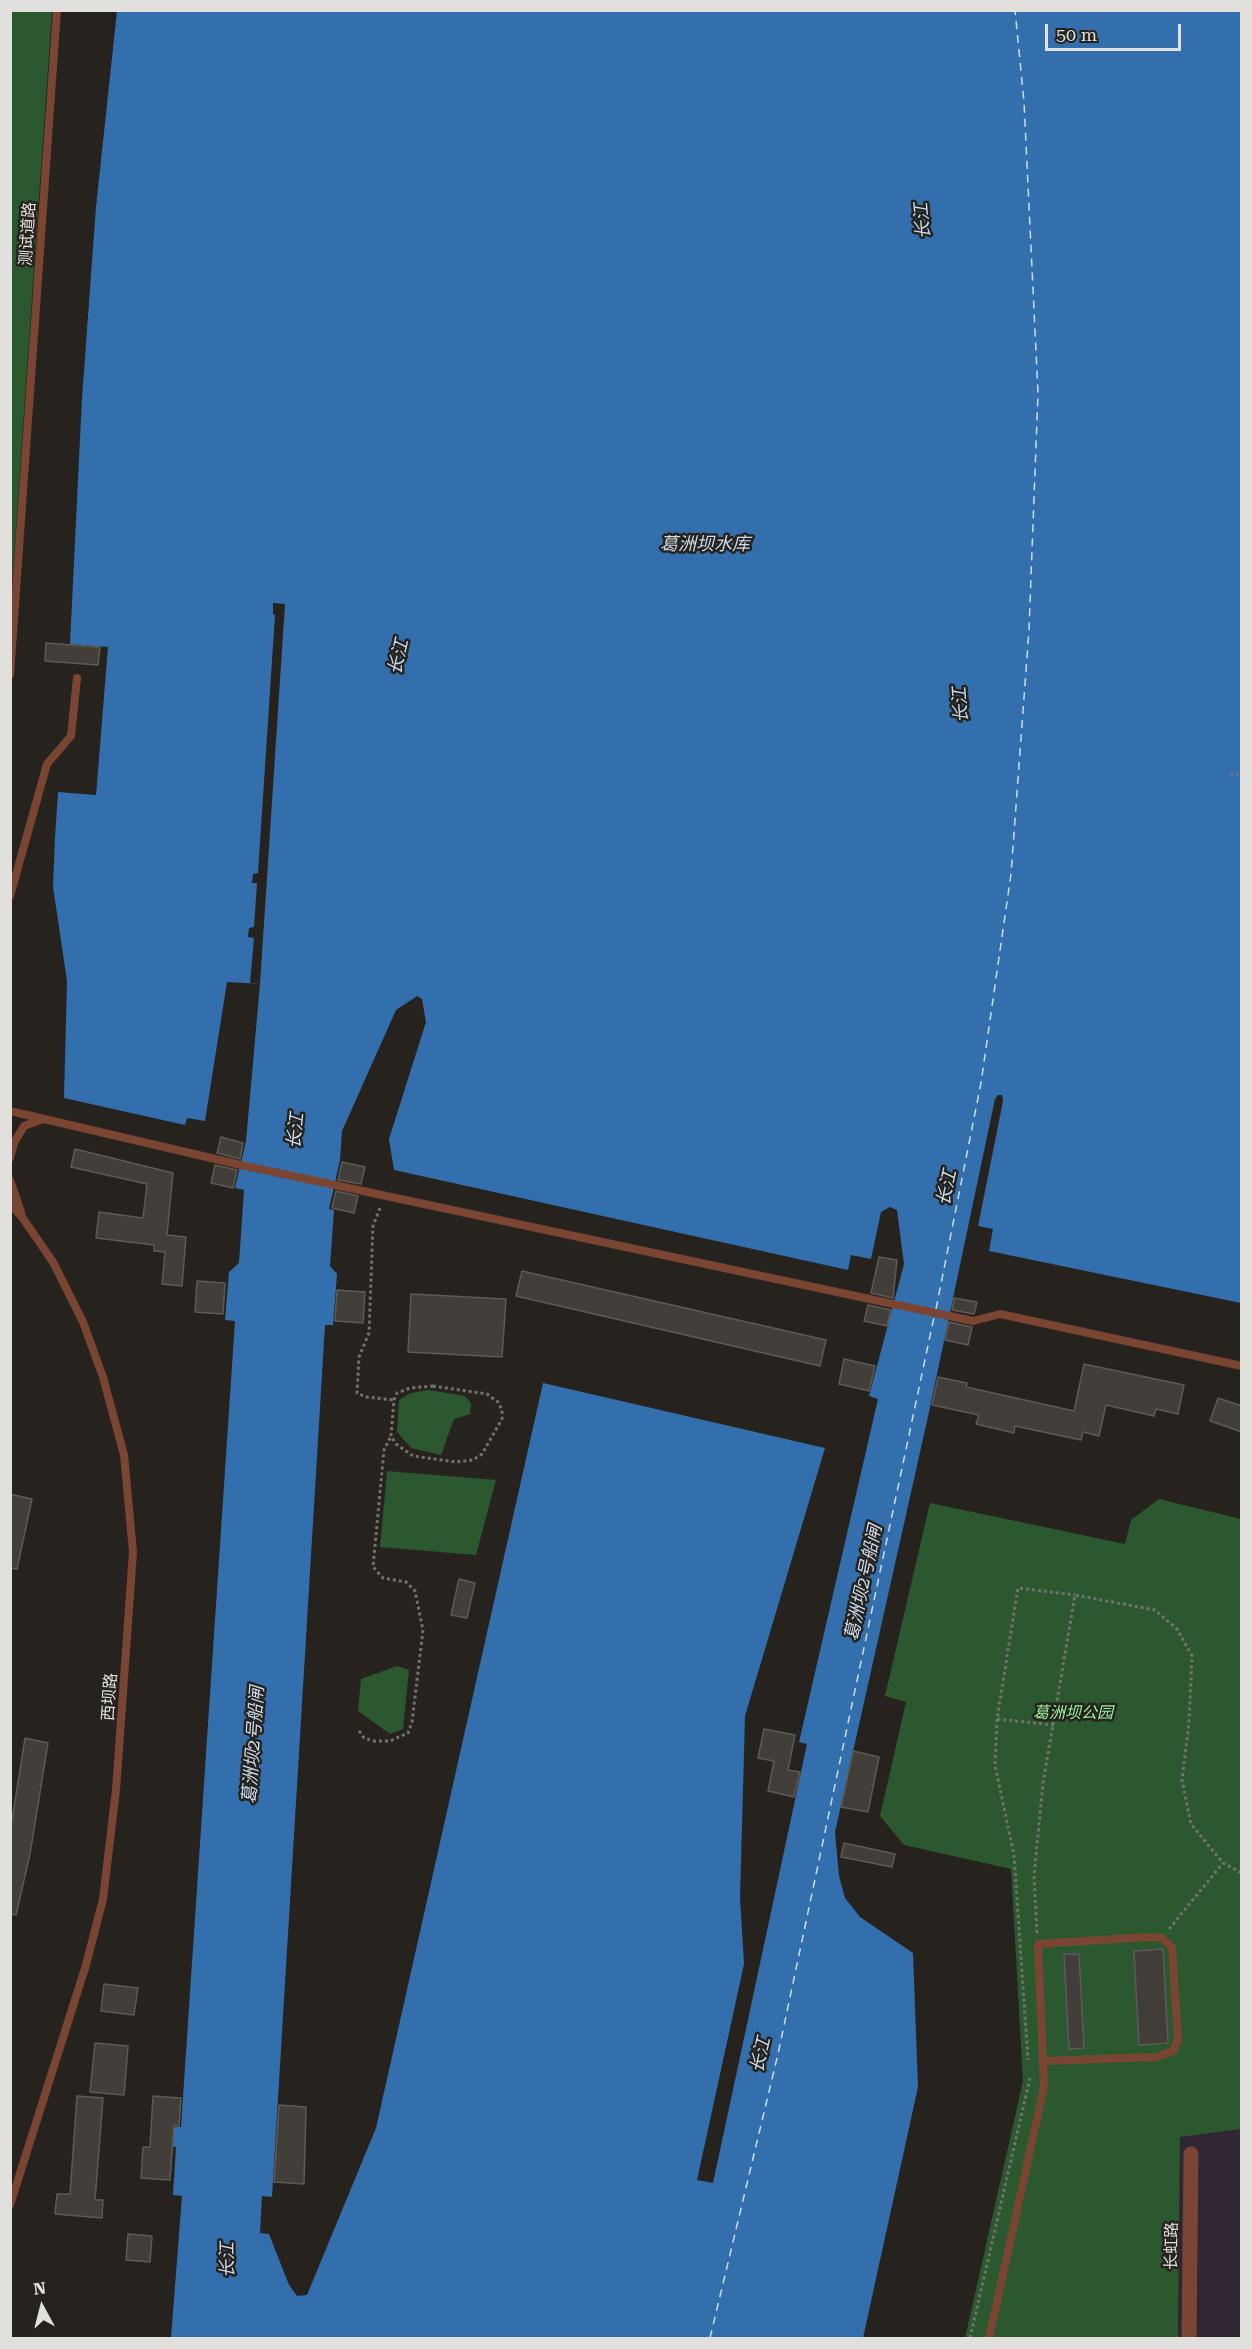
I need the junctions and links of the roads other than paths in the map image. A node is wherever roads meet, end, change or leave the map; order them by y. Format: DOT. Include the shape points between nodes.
graph roads {
  1 [pos="57,10"];
  2 [pos="10,675"];
  3 [pos="77,678"];
  4 [pos="10,896"];
  5 [pos="10,1110"];
  6 [pos="45,1119"];
  7 [pos="10,1158"];
  8 [pos="10,1180"];
  9 [pos="10,1204"];
  10 [pos="22,1217"];
  11 [pos="1242,1366"];
  12 [pos="1044,2061"];
  13 [pos="1191,2154"];
  14 [pos="10,2205"];
  15 [pos="989,2338"];
  16 [pos="1189,2338"];
  1 -- 2 [label="lane, 测试道路"];
  3 -- 4 [label="lane" via="71,736 47,764"];
  5 -- 6 [label="lane"];
  6 -- 7 [label="lane" via="24,1125"];
  6 -- 11 [label="lane" via="241,1165 978,1322 1000,1314"];
  8 -- 10 [label="lane"];
  9 -- 10 [label="lane, 西坝路"];
  10 -- 14 [label="lane, 西坝路" via="53,1262 83,1322 104,1377 124,1455 133,1552 116,1790 103,1899"];
  12 -- 12 [label="lane" via="1038,1944 1162,1938 1172,1947 1178,2040 1173,2050 1157,2057"];
  12 -- 15 [label="lane" via="1044,2087"];
  13 -- 16 [label="street, 长虹路"];
}
